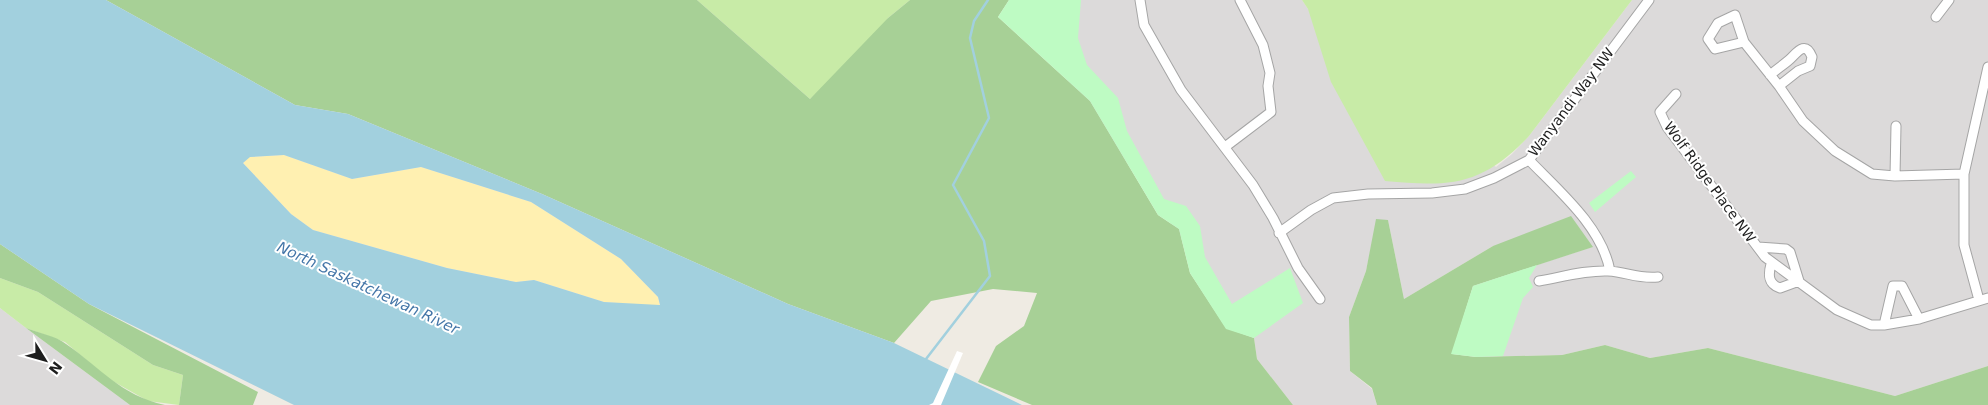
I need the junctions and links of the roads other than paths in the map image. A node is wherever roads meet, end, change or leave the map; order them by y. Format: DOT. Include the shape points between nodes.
graph roads {
  1 [pos="1140,0"];
  2 [pos="1240,0"];
  3 [pos="1649,0"];
  4 [pos="1949,0"];
  5 [pos="1936,17"];
  6 [pos="1744,42"];
  7 [pos="1988,67"];
  8 [pos="1770,75"];
  9 [pos="1779,86"];
  10 [pos="1988,89"];
  11 [pos="1676,94"];
  12 [pos="1979,104"];
  13 [pos="1896,126"];
  14 [pos="1225,147"];
  15 [pos="1529,160"];
  16 [pos="1964,174"];
  17 [pos="1895,176"];
  18 [pos="1279,233"];
  19 [pos="1758,247"];
  20 [pos="1771,264"];
  21 [pos="1610,271"];
  22 [pos="1658,277"];
  23 [pos="1539,281"];
  24 [pos="1799,281"];
  25 [pos="1320,298"];
  26 [pos="1983,299"];
  27 [pos="1919,319"];
  28 [pos="1884,325"];
  1 -- 14 [label="street" via="1144,25 1180,90"];
  2 -- 14 [label="street" via="1263,45 1270,73 1271,112"];
  3 -- 15 [label="street, Wanyandi Way NW"];
  4 -- 5 [label="street"];
  6 -- 8 [label="street"];
  7 -- 12 [label="street"];
  8 -- 9 [label="street"];
  8 -- 9 [label="street" via="1797,51 1809,51 1810,66"];
  9 -- 17 [label="street" via="1803,121 1826,144 1872,174"];
  10 -- 12 [label="street"];
  11 -- 19 [label="street, Wolf Ridge Place NW" via="1660,112 1667,127"];
  12 -- 16 [label="street"];
  13 -- 17 [label="street"];
  14 -- 18 [label="street" via="1253,184"];
  15 -- 18 [label="street, Wanyandi Way NW" via="1465,189 1333,198"];
  15 -- 21 [label="street" via="1591,230 1607,256"];
  16 -- 17 [label="street"];
  16 -- 26 [label="street" via="1964,245"];
  18 -- 25 [label="street" via="1298,268"];
  19 -- 20 [label="street, Wolf Ridge Place NW"];
  19 -- 24 [label="street, Wolf Ridge Place NW" via="1790,252"];
  20 -- 24 [label="street, Wolf Ridge Place NW"];
  20 -- 24 [label="street, Wolf Ridge Place NW" via="1769,277 1774,286 1780,288"];
  21 -- 22 [label="street" via="1641,279"];
  21 -- 23 [label="street"];
  24 -- 28 [label="street, Wolf Ridge Place NW" via="1837,310 1871,325"];
  26 -- 27 [label="street, Wolf Ridge Place NW"];
  27 -- 28 [label="street, Wolf Ridge Place NW"];
  27 -- 28 [label="street" via="1902,286 1893,286"];
}
